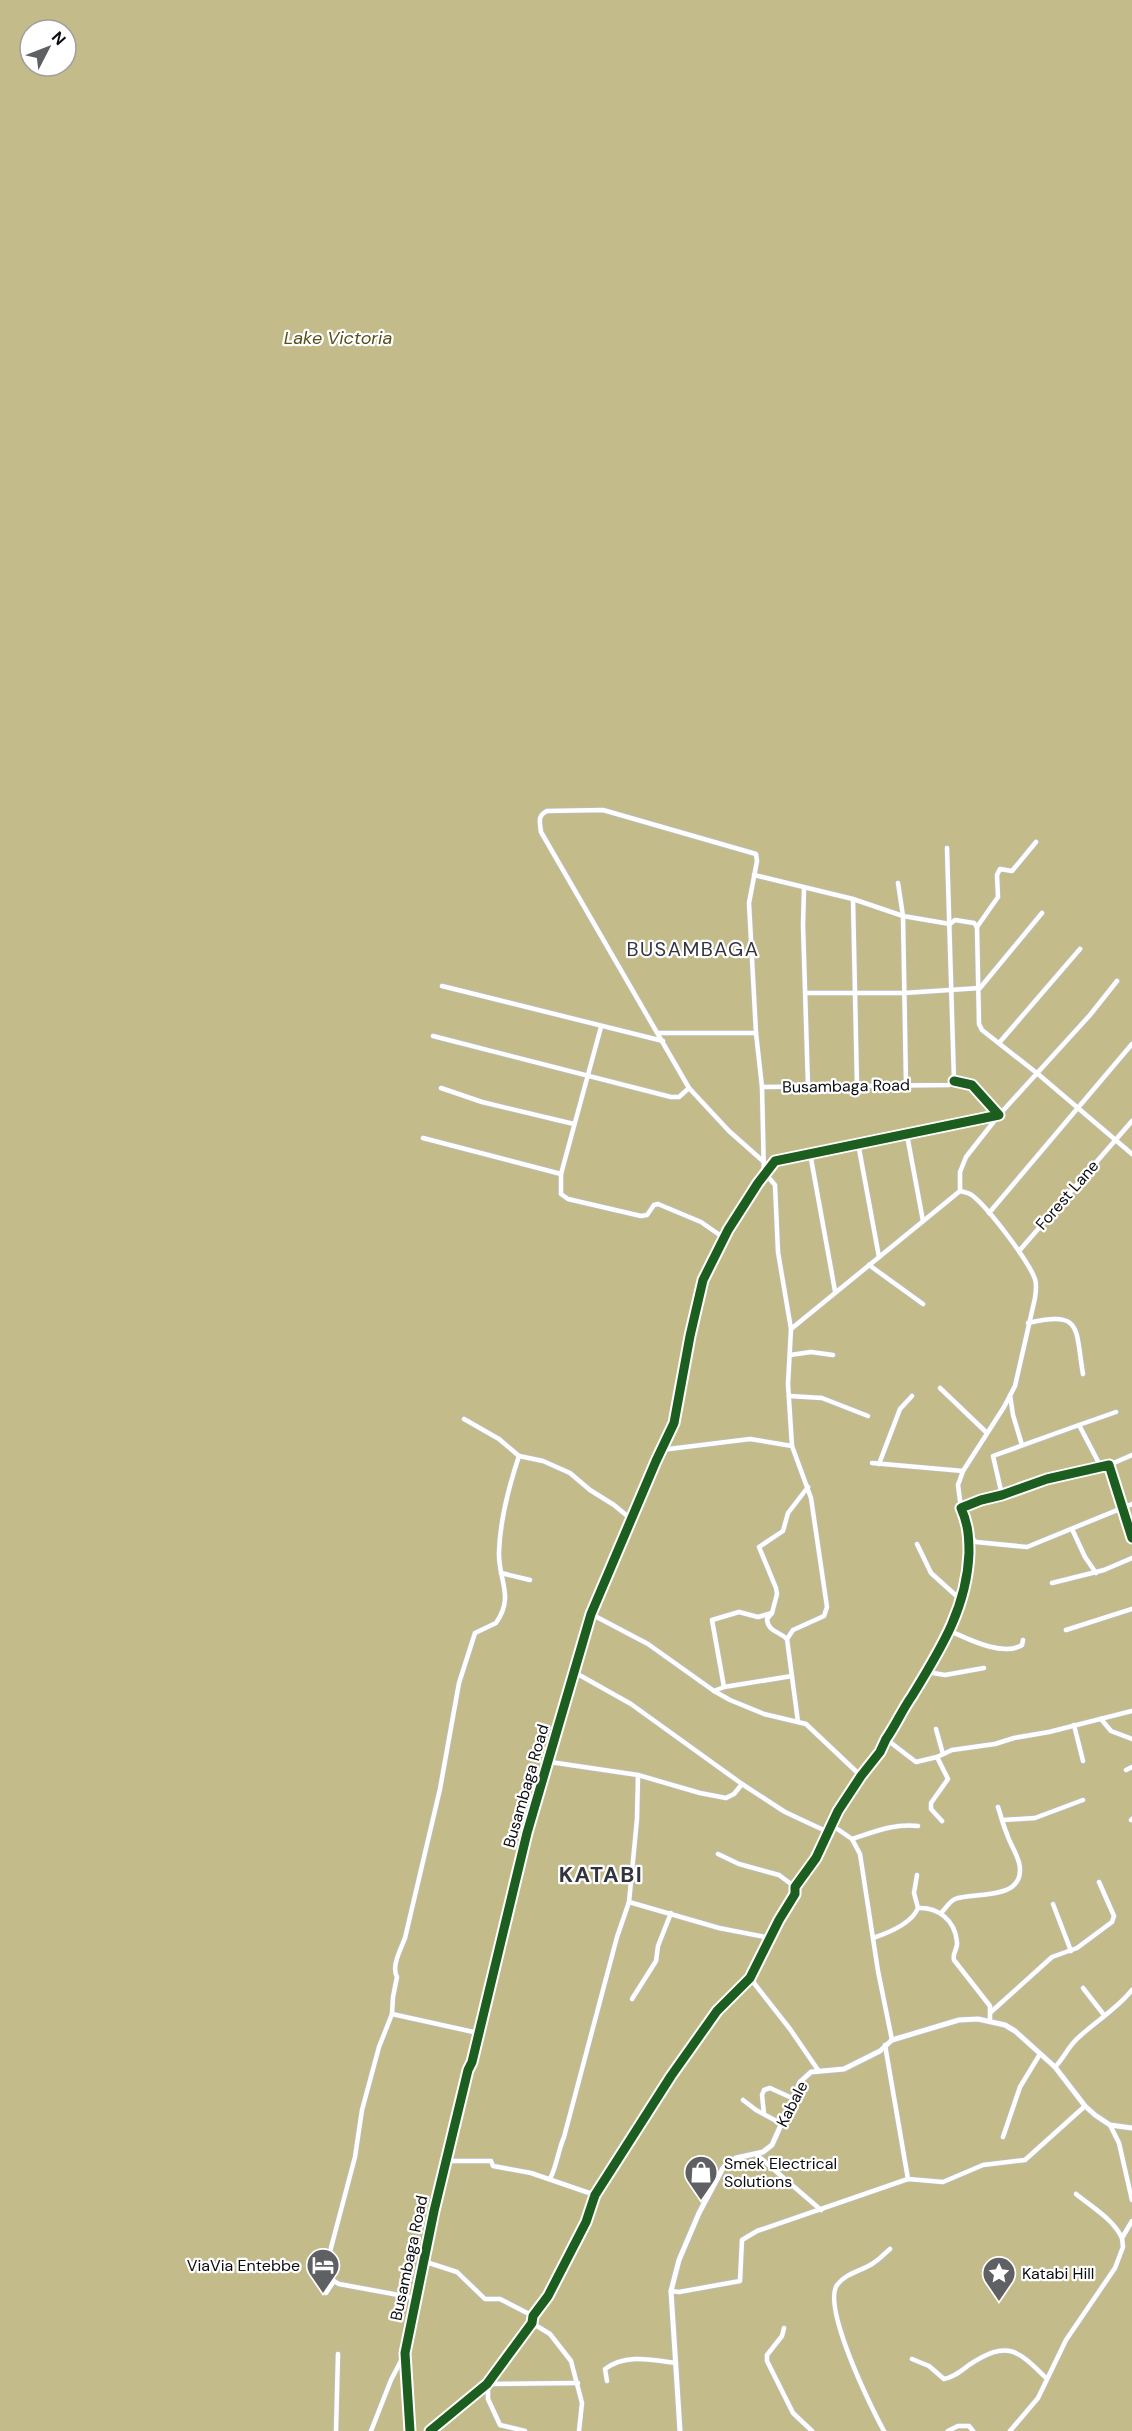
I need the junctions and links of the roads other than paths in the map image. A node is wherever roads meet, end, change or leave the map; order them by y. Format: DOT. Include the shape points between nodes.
graph roads {
  1 [pos="1036,842"];
  2 [pos="947,848"];
  3 [pos="754,875"];
  4 [pos="898,883"];
  5 [pos="804,889"];
  6 [pos="853,899"];
  7 [pos="1042,913"];
  8 [pos="903,916"];
  9 [pos="950,924"];
  10 [pos="977,927"];
  11 [pos="1080,950"];
  12 [pos="1117,981"];
  13 [pos="442,986"];
  14 [pos="980,988"];
  15 [pos="952,991"];
  16 [pos="854,992"];
  17 [pos="806,993"];
  18 [pos="904,993"];
  19 [pos="601,1027"];
  20 [pos="658,1033"];
  21 [pos="756,1033"];
  22 [pos="433,1036"];
  23 [pos="663,1041"];
  24 [pos="999,1043"];
  25 [pos="1132,1044"];
  26 [pos="1038,1074"];
  27 [pos="588,1076"];
  28 [pos="954,1081"];
  29 [pos="906,1085"];
  30 [pos="808,1086"];
  31 [pos="857,1086"];
  32 [pos="762,1087"];
  33 [pos="441,1088"];
  34 [pos="689,1088"];
  35 [pos="1078,1108"];
  36 [pos="999,1115"];
  37 [pos="1132,1121"];
  38 [pos="574,1124"];
  39 [pos="907,1135"];
  40 [pos="423,1138"];
  41 [pos="1116,1140"];
  42 [pos="858,1143"];
  43 [pos="810,1153"];
  44 [pos="1132,1154"];
  45 [pos="764,1162"];
  46 [pos="561,1174"];
  47 [pos="764,1176"];
  48 [pos="960,1191"];
  49 [pos="989,1213"];
  50 [pos="923,1221"];
  51 [pos="724,1238"];
  52 [pos="1019,1251"];
  53 [pos="879,1257"];
  54 [pos="869,1264"];
  55 [pos="835,1291"];
  56 [pos="923,1304"];
  57 [pos="1028,1323"];
  58 [pos="791,1329"];
  59 [pos="833,1355"];
  60 [pos="790,1356"];
  61 [pos="1083,1374"];
  62 [pos="940,1388"];
  63 [pos="1010,1395"];
  64 [pos="789,1396"];
  65 [pos="912,1396"];
  66 [pos="1116,1412"];
  67 [pos="868,1416"];
  68 [pos="464,1419"];
  69 [pos="1080,1425"];
  70 [pos="987,1433"];
  71 [pos="1022,1445"];
  72 [pos="792,1446"];
  73 [pos="661,1450"];
  74 [pos="1132,1455"];
  75 [pos="519,1456"];
  76 [pos="872,1463"];
  77 [pos="879,1464"];
  78 [pos="1109,1465"];
  79 [pos="1101,1467"];
  80 [pos="963,1471"];
  81 [pos="808,1487"];
  82 [pos="1002,1495"];
  83 [pos="1132,1504"];
  84 [pos="1123,1507"];
  85 [pos="961,1508"];
  86 [pos="631,1519"];
  87 [pos="1072,1529"];
  88 [pos="969,1535"];
  89 [pos="1132,1538"];
  90 [pos="917,1544"];
  91 [pos="1132,1558"];
  92 [pos="501,1573"];
  93 [pos="1096,1573"];
  94 [pos="530,1580"];
  95 [pos="1052,1584"];
  96 [pos="962,1601"];
  97 [pos="1132,1609"];
  98 [pos="772,1613"];
  99 [pos="591,1614"];
  100 [pos="1066,1630"];
  101 [pos="950,1631"];
  102 [pos="787,1639"];
  103 [pos="1023,1640"];
  104 [pos="984,1668"];
  105 [pos="574,1672"];
  106 [pos="927,1672"];
  107 [pos="792,1676"];
  108 [pos="724,1687"];
  109 [pos="714,1691"];
  110 [pos="1132,1711"];
  111 [pos="1101,1719"];
  112 [pos="798,1722"];
  113 [pos="1074,1725"];
  114 [pos="936,1729"];
  115 [pos="886,1739"];
  116 [pos="1132,1739"];
  117 [pos="943,1754"];
  118 [pos="937,1756"];
  119 [pos="1083,1761"];
  120 [pos="550,1762"];
  121 [pos="1132,1767"];
  122 [pos="1126,1770"];
  123 [pos="638,1775"];
  124 [pos="861,1776"];
  125 [pos="742,1784"];
  126 [pos="1083,1800"];
  127 [pos="998,1808"];
  128 [pos="942,1821"];
  129 [pos="1003,1821"];
  130 [pos="832,1826"];
  131 [pos="918,1826"];
  132 [pos="830,1833"];
  133 [pos="852,1839"];
  134 [pos="718,1854"];
  135 [pos="917,1875"];
  136 [pos="1099,1882"];
  137 [pos="795,1887"];
  138 [pos="629,1902"];
  139 [pos="1053,1904"];
  140 [pos="918,1908"];
  141 [pos="942,1912"];
  142 [pos="671,1913"];
  143 [pos="770,1938"];
  144 [pos="873,1938"];
  145 [pos="1071,1951"];
  146 [pos="750,1978"];
  147 [pos="1083,1988"];
  148 [pos="1132,1990"];
  149 [pos="632,1999"];
  150 [pos="992,2012"];
  151 [pos="392,2014"];
  152 [pos="1104,2015"];
  153 [pos="990,2022"];
  154 [pos="478,2033"];
  155 [pos="892,2040"];
  156 [pos="885,2045"];
  157 [pos="1040,2054"];
  158 [pos="1055,2067"];
  159 [pos="818,2070"];
  160 [pos="792,2098"];
  161 [pos="743,2100"];
  162 [pos="1085,2106"];
  163 [pos="764,2114"];
  164 [pos="782,2124"];
  165 [pos="1110,2125"];
  166 [pos="1132,2128"];
  167 [pos="1003,2137"];
  168 [pos="756,2154"];
  169 [pos="446,2161"];
  170 [pos="550,2179"];
  171 [pos="908,2179"];
  172 [pos="1076,2194"];
  173 [pos="595,2195"];
  174 [pos="1132,2200"];
  175 [pos="821,2210"];
  176 [pos="1131,2223"];
  177 [pos="1122,2238"];
  178 [pos="890,2249"];
  179 [pos="423,2261"];
  180 [pos="333,2281"];
  181 [pos="671,2291"];
  182 [pos="326,2293"];
  183 [pos="415,2298"];
  184 [pos="533,2316"];
  185 [pos="532,2323"];
  186 [pos="784,2328"];
  187 [pos="405,2353"];
  188 [pos="338,2354"];
  189 [pos="912,2359"];
  190 [pos="676,2363"];
  191 [pos="1046,2378"];
  192 [pos="606,2381"];
  193 [pos="578,2383"];
  194 [pos="487,2384"];
  195 [pos="336,2431"];
  196 [pos="371,2431"];
  197 [pos="410,2431"];
  198 [pos="430,2431"];
  199 [pos="525,2431"];
  200 [pos="579,2431"];
  201 [pos="680,2431"];
  202 [pos="812,2431"];
  203 [pos="884,2431"];
  204 [pos="948,2431"];
  205 [pos="973,2431"];
  206 [pos="1010,2431"];
  1 -- 10 [label="street" via="1012,871 1000,869 998,897"];
  2 -- 9 [label="street"];
  3 -- 5 [label="street"];
  3 -- 20 [label="street" via="757,858 753,853 603,810 541,814 541,832"];
  3 -- 21 [label="street" via="749,903"];
  4 -- 8 [label="street"];
  5 -- 6 [label="street"];
  5 -- 17 [label="street"];
  6 -- 8 [label="street"];
  6 -- 16 [label="street"];
  7 -- 14 [label="street"];
  8 -- 9 [label="street"];
  8 -- 18 [label="street"];
  9 -- 10 [label="street" via="955,920"];
  9 -- 15 [label="street"];
  10 -- 14 [label="street"];
  11 -- 24 [label="street"];
  12 -- 26 [label="street"];
  13 -- 19 [label="street"];
  14 -- 15 [label="street"];
  14 -- 24 [label="street" via="981,1028"];
  15 -- 18 [label="street"];
  15 -- 28 [label="street"];
  16 -- 17 [label="street"];
  16 -- 18 [label="street"];
  16 -- 31 [label="street"];
  17 -- 30 [label="street"];
  18 -- 29 [label="street"];
  19 -- 23 [label="street"];
  19 -- 27 [label="street"];
  20 -- 21 [label="street"];
  20 -- 23 [label="street"];
  21 -- 32 [label="street"];
  22 -- 27 [label="street"];
  23 -- 34 [label="street"];
  24 -- 26 [label="street"];
  25 -- 35 [label="street"];
  26 -- 35 [label="street"];
  26 -- 36 [label="street"];
  27 -- 34 [label="street" via="676,1098"];
  27 -- 38 [label="street"];
  28 -- 29 [label="street, Busambaga Road" via="949,1085"];
  28 -- 36 [label="street" via="972,1085"];
  29 -- 31 [label="street, Busambaga Road"];
  30 -- 31 [label="street, Busambaga Road"];
  30 -- 32 [label="street, Busambaga Road"];
  32 -- 45 [label="street, Busambaga Road"];
  33 -- 38 [label="street"];
  34 -- 45 [label="street"];
  35 -- 41 [label="street"];
  35 -- 49 [label="street"];
  36 -- 39 [label="street"];
  36 -- 48 [label="street" via="962,1165"];
  37 -- 41 [label="street, Forest Lane"];
  38 -- 46 [label="street"];
  39 -- 42 [label="street"];
  39 -- 50 [label="street"];
  40 -- 46 [label="street"];
  41 -- 44 [label="street"];
  41 -- 52 [label="street, Forest Lane"];
  42 -- 43 [label="street"];
  42 -- 53 [label="street"];
  43 -- 47 [label="street" via="775,1161"];
  43 -- 55 [label="street"];
  45 -- 47 [label="street, Busambaga Road"];
  46 -- 51 [label="street" via="561,1194 568,1199 643,1216 658,1204 701,1222"];
  47 -- 51 [label="street, Busambaga Road"];
  47 -- 58 [label="street" via="775,1185 778,1252"];
  48 -- 49 [label="street" via="972,1194"];
  48 -- 50 [label="street"];
  49 -- 52 [label="street"];
  50 -- 53 [label="street"];
  51 -- 73 [label="street, Busambaga Road" via="699,1295 674,1423"];
  52 -- 57 [label="street" via="1036,1283"];
  53 -- 54 [label="street"];
  54 -- 55 [label="street"];
  54 -- 56 [label="street"];
  55 -- 58 [label="street"];
  57 -- 61 [label="street" via="1055,1317 1070,1322 1076,1333"];
  57 -- 63 [label="street"];
  58 -- 60 [label="street"];
  59 -- 60 [label="street" via="811,1352"];
  60 -- 64 [label="street"];
  62 -- 70 [label="street"];
  63 -- 70 [label="street"];
  63 -- 71 [label="street"];
  64 -- 67 [label="street" via="822,1398"];
  64 -- 72 [label="street"];
  65 -- 77 [label="street" via="900,1409"];
  66 -- 69 [label="street"];
  68 -- 75 [label="street"];
  69 -- 71 [label="street"];
  69 -- 79 [label="street"];
  70 -- 80 [label="street"];
  71 -- 82 [label="street" via="993,1456"];
  72 -- 73 [label="street" via="750,1438"];
  72 -- 81 [label="street"];
  73 -- 86 [label="street, Busambaga Road"];
  74 -- 78 [label="street"];
  75 -- 86 [label="street" via="570,1473"];
  75 -- 92 [label="street" via="501,1533"];
  76 -- 77 [label="street"];
  77 -- 80 [label="street"];
  78 -- 79 [label="street"];
  78 -- 84 [label="street"];
  79 -- 82 [label="street" via="1047,1479"];
  80 -- 85 [label="street" via="958,1485"];
  81 -- 98 [label="street" via="788,1513 783,1531 759,1547 776,1588"];
  81 -- 102 [label="street" via="827,1607 824,1616 793,1630"];
  82 -- 85 [label="street"];
  83 -- 84 [label="street"];
  84 -- 87 [label="street"];
  84 -- 89 [label="street"];
  85 -- 88 [label="street"];
  86 -- 99 [label="street, Busambaga Road"];
  87 -- 88 [label="street" via="1027,1547 976,1542"];
  87 -- 93 [label="street"];
  88 -- 96 [label="street"];
  90 -- 96 [label="street" via="931,1573"];
  91 -- 93 [label="street"];
  92 -- 94 [label="street"];
  92 -- 151 [label="street" via="506,1594 504,1609 496,1623 475,1633 459,1683 423,1868 398,1956"];
  93 -- 95 [label="street"];
  96 -- 101 [label="street"];
  97 -- 100 [label="street"];
  98 -- 102 [label="street" via="768,1625"];
  98 -- 108 [label="street" via="758,1617 739,1612 713,1619"];
  99 -- 105 [label="street, Busambaga Road"];
  99 -- 109 [label="street" via="648,1644"];
  101 -- 103 [label="street" via="992,1648 1018,1647"];
  101 -- 106 [label="street"];
  102 -- 107 [label="street"];
  104 -- 106 [label="street" via="945,1675"];
  105 -- 120 [label="street, Busambaga Road"];
  105 -- 125 [label="street" via="631,1704"];
  106 -- 115 [label="street"];
  107 -- 108 [label="street"];
  107 -- 112 [label="street"];
  108 -- 109 [label="street"];
  109 -- 112 [label="street" via="764,1714"];
  110 -- 111 [label="street"];
  111 -- 113 [label="street"];
  111 -- 116 [label="street" via="1111,1731"];
  112 -- 124 [label="street" via="814,1730"];
  113 -- 117 [label="street"];
  113 -- 119 [label="street"];
  114 -- 117 [label="street"];
  115 -- 118 [label="street" via="916,1762"];
  115 -- 124 [label="street"];
  117 -- 118 [label="street"];
  118 -- 128 [label="street" via="948,1779 931,1809"];
  120 -- 123 [label="street"];
  120 -- 154 [label="street, Busambaga Road" via="528,1833"];
  121 -- 122 [label="street"];
  123 -- 125 [label="street" via="726,1798"];
  123 -- 138 [label="street"];
  124 -- 130 [label="street"];
  125 -- 132 [label="street" via="785,1812"];
  126 -- 129 [label="street" via="1035,1818"];
  127 -- 129 [label="street"];
  129 -- 141 [label="street" via="1021,1869 1017,1880 1005,1890 987,1896 956,1899"];
  130 -- 132 [label="street"];
  130 -- 133 [label="street"];
  131 -- 133 [label="street" via="888,1828"];
  132 -- 137 [label="street" via="810,1870"];
  133 -- 144 [label="street" via="860,1854"];
  134 -- 137 [label="street" via="779,1875"];
  135 -- 140 [label="street" via="914,1893"];
  136 -- 145 [label="street" via="1114,1918"];
  137 -- 143 [label="street" via="795,1894"];
  138 -- 142 [label="street"];
  138 -- 170 [label="street"];
  139 -- 145 [label="street"];
  140 -- 141 [label="street"];
  140 -- 144 [label="street" via="915,1915"];
  141 -- 150 [label="street" via="957,1942 954,1960"];
  142 -- 143 [label="street"];
  142 -- 149 [label="street" via="656,1961"];
  143 -- 146 [label="street"];
  144 -- 155 [label="street"];
  145 -- 150 [label="street" via="1052,1957"];
  146 -- 159 [label="street"];
  146 -- 173 [label="street" via="717,2011"];
  147 -- 152 [label="street"];
  148 -- 152 [label="street"];
  150 -- 153 [label="street"];
  151 -- 154 [label="street"];
  151 -- 180 [label="street" via="362,2110 355,2157 329,2249 328,2273"];
  152 -- 158 [label="street" via="1074,2042"];
  153 -- 155 [label="street, Kabale" via="959,2020"];
  153 -- 157 [label="street, Kabale" via="1015,2031"];
  154 -- 169 [label="street, Busambaga Road"];
  155 -- 156 [label="street, Kabale"];
  156 -- 159 [label="street, Kabale" via="852,2066 836,2071"];
  156 -- 171 [label="street"];
  157 -- 158 [label="street, Kabale"];
  157 -- 167 [label="street" via="1020,2087"];
  158 -- 162 [label="street, Kabale"];
  159 -- 160 [label="street, Kabale" via="804,2077"];
  160 -- 163 [label="street" via="768,2088 762,2095"];
  160 -- 164 [label="street, Kabale"];
  161 -- 163 [label="street"];
  162 -- 165 [label="street, Kabale"];
  162 -- 171 [label="street" via="1025,2160 983,2165 943,2182"];
  163 -- 164 [label="street"];
  164 -- 168 [label="street, Kabale" via="772,2145"];
  165 -- 166 [label="street, Kabale"];
  165 -- 174 [label="street" via="1119,2143"];
  168 -- 175 [label="street"];
  168 -- 181 [label="street, Kabale" via="736,2158 723,2168 679,2259"];
  169 -- 170 [label="street" via="491,2161 493,2166"];
  169 -- 179 [label="street, Busambaga Road"];
  170 -- 173 [label="street"];
  171 -- 175 [label="street"];
  172 -- 177 [label="street" via="1101,2212"];
  173 -- 184 [label="street" via="586,2222"];
  175 -- 181 [label="street" via="757,2231 742,2240 740,2281"];
  176 -- 177 [label="street"];
  177 -- 191 [label="street" via="1116,2268 1075,2326"];
  178 -- 203 [label="street" via="849,2275 833,2294 851,2361"];
  179 -- 183 [label="street, Busambaga Road"];
  179 -- 184 [label="street" via="457,2272 485,2299 500,2299"];
  180 -- 182 [label="street"];
  180 -- 183 [label="street"];
  181 -- 190 [label="street, Kabale"];
  183 -- 187 [label="street, Busambaga Road"];
  184 -- 185 [label="street"];
  185 -- 193 [label="street" via="559,2343 571,2361"];
  185 -- 194 [label="street"];
  186 -- 202 [label="street" via="767,2361 793,2413"];
  187 -- 196 [label="street"];
  187 -- 197 [label="street, Busambaga Road"];
  188 -- 195 [label="street"];
  189 -- 191 [label="street" via="929,2366 944,2379 994,2351 1006,2351 1024,2356"];
  190 -- 192 [label="street" via="624,2360 605,2369"];
  190 -- 201 [label="street, Kabale"];
  191 -- 206 [label="street" via="1038,2398"];
  193 -- 194 [label="street"];
  193 -- 200 [label="street" via="582,2403"];
  194 -- 198 [label="street"];
  194 -- 199 [label="street" via="488,2399 500,2425"];
  204 -- 205 [label="street" via="965,2425"];
}
